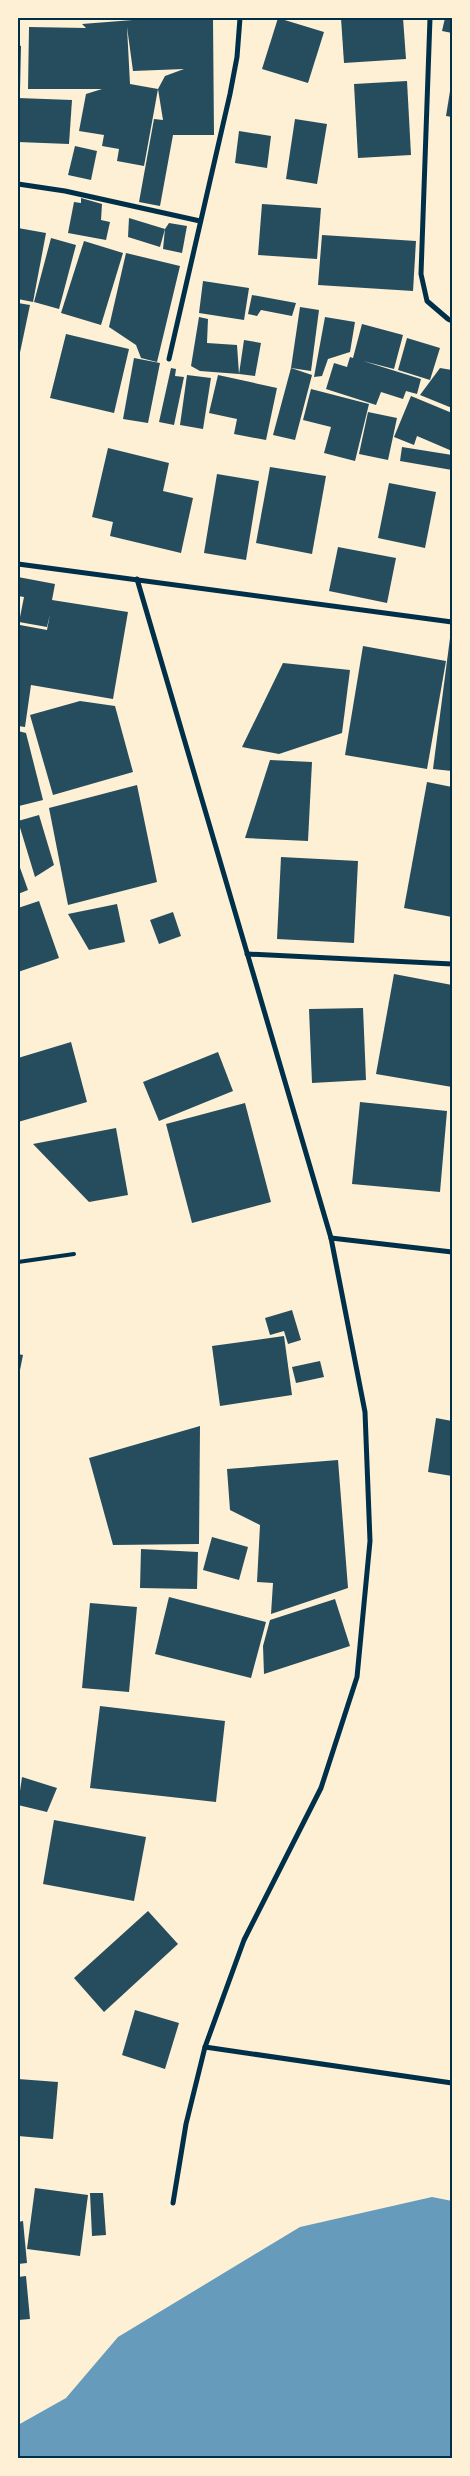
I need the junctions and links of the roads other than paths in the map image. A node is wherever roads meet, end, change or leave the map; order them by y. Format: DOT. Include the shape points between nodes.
graph roads {
  1 [pos="240,18"];
  2 [pos="430,18"];
  3 [pos="18,184"];
  4 [pos="200,221"];
  5 [pos="452,321"];
  6 [pos="169,359"];
  7 [pos="18,564"];
  8 [pos="137,579"];
  9 [pos="452,622"];
  10 [pos="247,954"];
  11 [pos="452,964"];
  12 [pos="331,1238"];
  13 [pos="452,1252"];
  14 [pos="74,1254"];
  15 [pos="18,1262"];
  16 [pos="205,2047"];
  17 [pos="452,2083"];
  18 [pos="174,2203"];
  1 -- 4 [label="street" via="237,57"];
  2 -- 5 [label="street" via="421,274 427,300"];
  3 -- 4 [label="street" via="66,191"];
  4 -- 6 [label="street"];
  7 -- 8 [label="street"];
  8 -- 9 [label="street"];
  8 -- 10 [label="street"];
  10 -- 11 [label="street"];
  10 -- 12 [label="street"];
  12 -- 13 [label="street"];
  12 -- 16 [label="street" via="365,1412 370,1541 356,1677 322,1788 244,1940"];
  14 -- 15 [label="lane"];
  16 -- 17 [label="street"];
  16 -- 18 [label="street" via="186,2124"];
}
